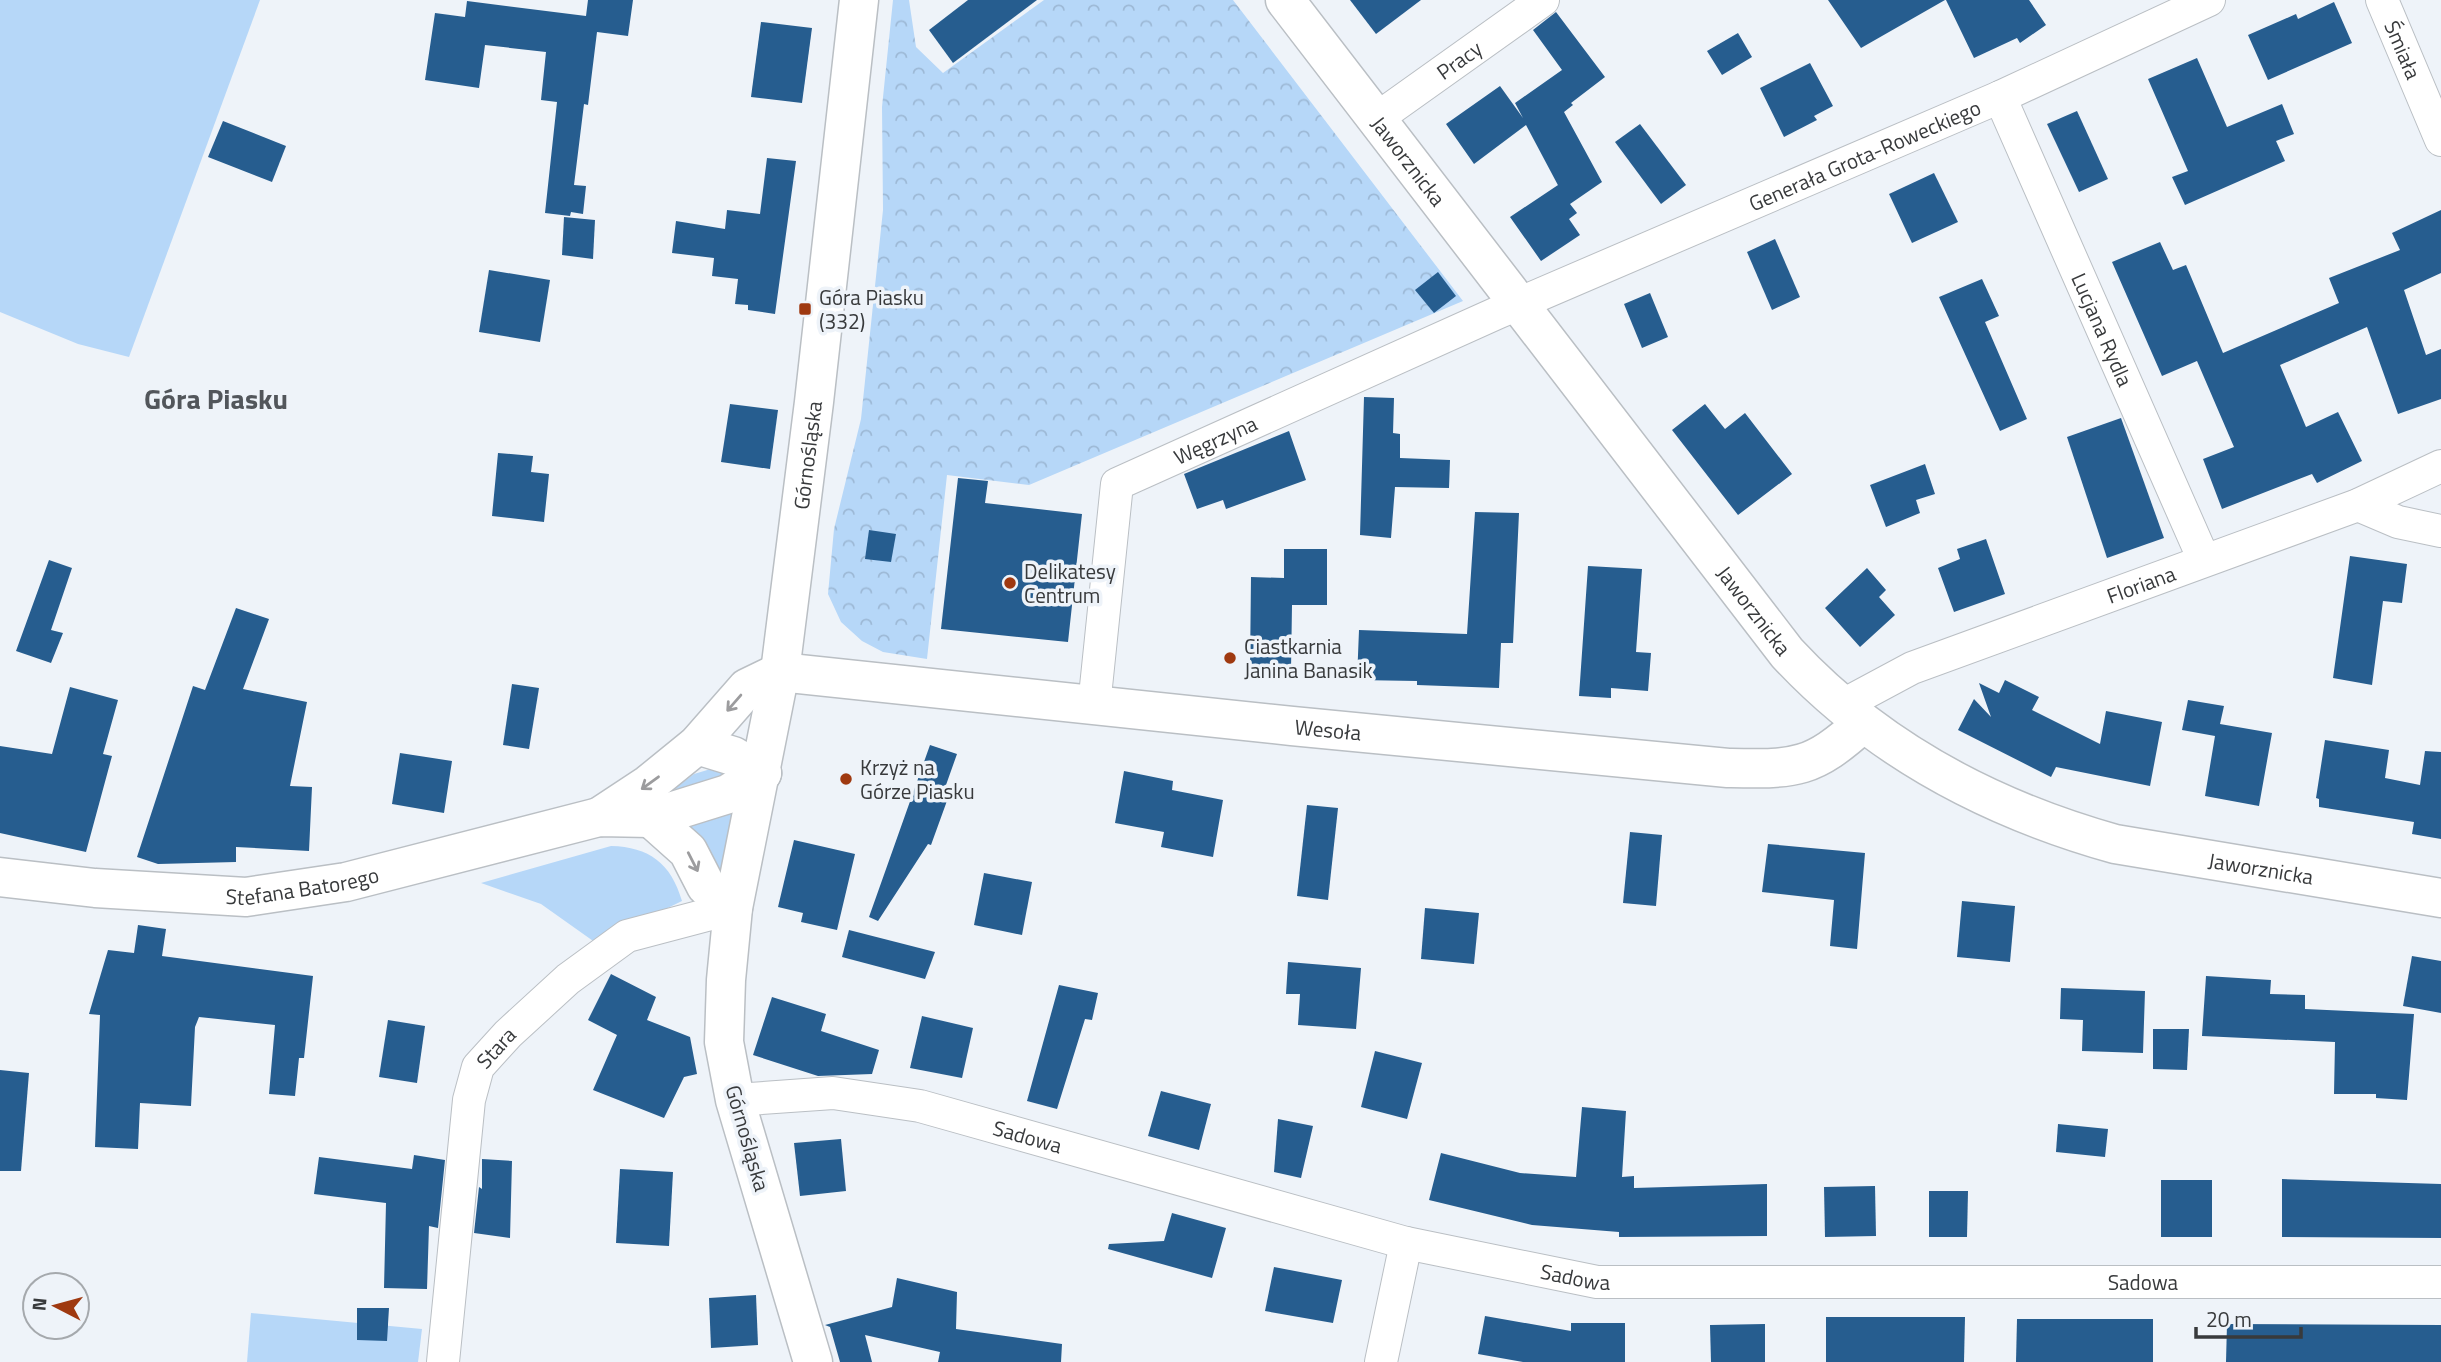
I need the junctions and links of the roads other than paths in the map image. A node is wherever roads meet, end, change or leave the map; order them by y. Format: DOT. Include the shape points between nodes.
graph roads {
  1 [pos="859,0"];
  2 [pos="1285,0"];
  3 [pos="1543,0"];
  4 [pos="2209,0"];
  5 [pos="2382,0"];
  6 [pos="2000,97"];
  7 [pos="1376,119"];
  8 [pos="2441,140"];
  9 [pos="1518,304"];
  10 [pos="2441,466"];
  11 [pos="2358,505"];
  12 [pos="2441,531"];
  13 [pos="2204,560"];
  14 [pos="780,672"];
  15 [pos="1094,706"];
  16 [pos="1853,714"];
  17 [pos="698,745"];
  18 [pos="762,773"];
  19 [pos="599,817"];
  20 [pos="651,818"];
  21 [pos="0,877"];
  22 [pos="2441,898"];
  23 [pos="733,908"];
  24 [pos="735,1100"];
  25 [pos="1406,1243"];
  26 [pos="2441,1282"];
  27 [pos="443,1362"];
  28 [pos="813,1362"];
  29 [pos="1381,1362"];
  1 -- 14 [label="street, Górnośląska"];
  2 -- 7 [label="street, Jaworznicka"];
  3 -- 7 [label="street, Pracy"];
  4 -- 6 [label="street, Generała Grota-Roweckiego"];
  5 -- 8 [label="street, Śmiała"];
  6 -- 9 [label="street, Generała Grota-Roweckiego"];
  6 -- 13 [label="street, Lucjana Rydla"];
  7 -- 9 [label="street, Jaworznicka"];
  9 -- 15 [label="street, Węgrzyna" via="1117,484"];
  9 -- 16 [label="street, Jaworznicka" via="1787,653"];
  10 -- 11 [label="street, Floriana"];
  11 -- 12 [label="street" via="2398,522"];
  11 -- 13 [label="street, Floriana"];
  13 -- 16 [label="street, Floriana" via="1912,668"];
  14 -- 15 [label="street, Wesoła"];
  14 -- 17 [label="street, Stefana Batorego, one-way" via="747,688"];
  14 -- 18 [label="street, Górnośląska"];
  15 -- 16 [label="street, Wesoła" via="1776,769 1806,764 1828,752"];
  16 -- 22 [label="street, Jaworznicka" via="1938,774 2071,832 2115,844"];
  17 -- 18 [label="street"];
  17 -- 19 [label="street, Stefana Batorego, one-way"];
  18 -- 20 [label="street, Stefana Batorego" via="728,794"];
  18 -- 23 [label="street, Górnośląska"];
  19 -- 20 [label="street, Stefana Batorego"];
  19 -- 21 [label="street, Stefana Batorego" via="346,882 246,897"];
  20 -- 23 [label="street, one-way" via="688,851 706,886"];
  23 -- 24 [label="street, Górnośląska" via="724,1042"];
  23 -- 27 [label="street, Stara" via="627,936 569,979 478,1067 469,1100"];
  24 -- 25 [label="street, Sadowa" via="833,1093 920,1105"];
  24 -- 28 [label="street, Górnośląska"];
  25 -- 26 [label="street, Sadowa" via="1597,1282"];
  25 -- 29 [label="street"];
}
